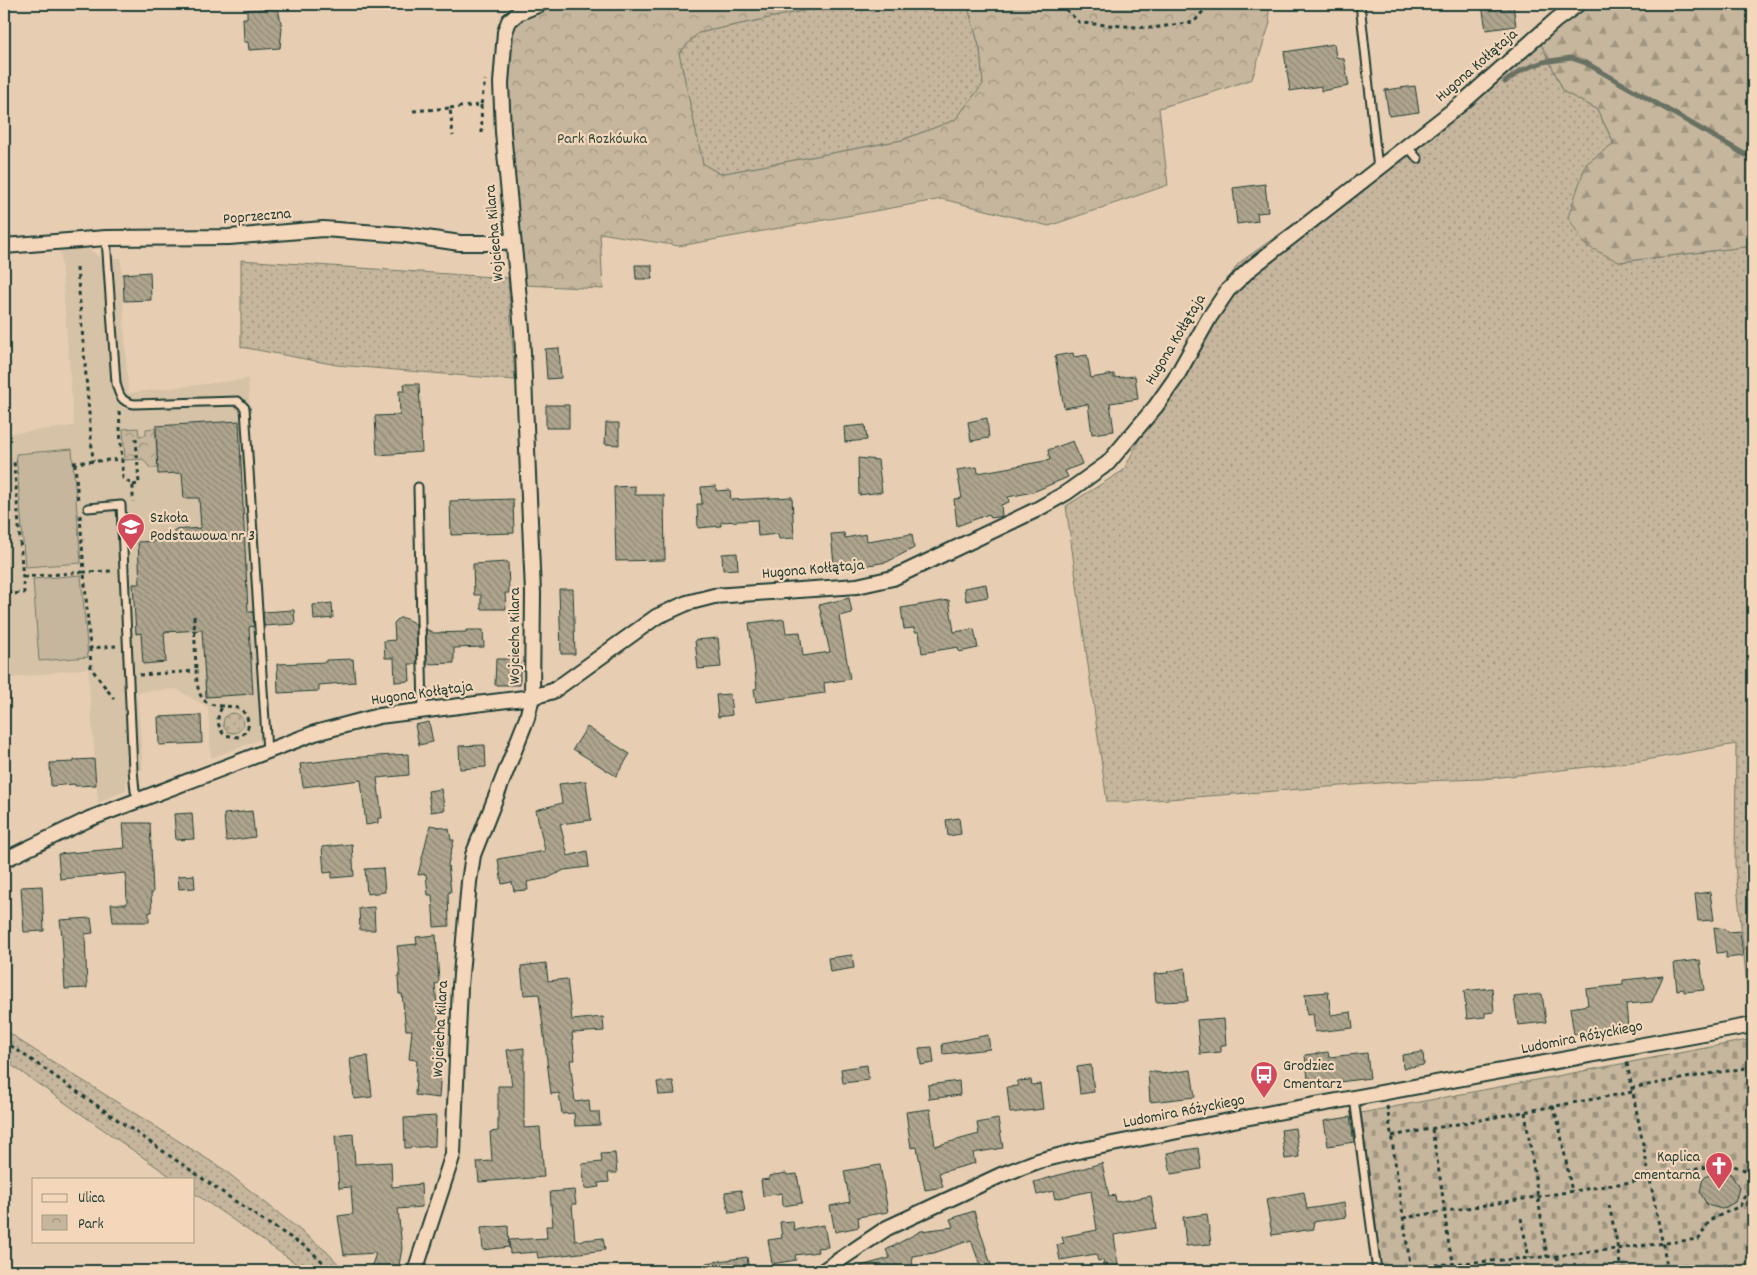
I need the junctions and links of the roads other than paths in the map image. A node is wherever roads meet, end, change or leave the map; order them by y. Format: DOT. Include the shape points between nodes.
graph roads {
  1 [pos="540,4"];
  2 [pos="1578,4"];
  3 [pos="1361,5"];
  4 [pos="1408,147"];
  5 [pos="1418,159"];
  6 [pos="1378,169"];
  7 [pos="106,238"];
  8 [pos="513,241"];
  9 [pos="4,246"];
  10 [pos="418,487"];
  11 [pos="88,508"];
  12 [pos="532,697"];
  13 [pos="423,711"];
  14 [pos="267,752"];
  15 [pos="139,800"];
  16 [pos="4,860"];
  17 [pos="1753,1025"];
  18 [pos="1354,1098"];
  19 [pos="415,1271"];
  20 [pos="823,1271"];
  21 [pos="1377,1271"];
  1 -- 8 [label="street, Wojciecha Kilara" via="516,11 505,32 501,83"];
  2 -- 4 [label="street, Hugona Kołłątaja"];
  3 -- 6 [label="lane"];
  4 -- 5 [label="lane"];
  4 -- 6 [label="street, Hugona Kołłątaja"];
  6 -- 12 [label="street, Hugona Kołłątaja" via="1250,268 1228,290 1156,406 1108,463 1066,493 893,578 857,586 714,596 687,602 656,617 553,691"];
  7 -- 8 [label="street, Poprzeczna" via="228,237 323,228 460,243"];
  7 -- 9 [label="street, Poprzeczna"];
  7 -- 14 [label="lane" via="116,383 121,399 134,404 238,401 244,408"];
  8 -- 12 [label="street, Wojciecha Kilara" via="522,330 532,574"];
  10 -- 13 [label="lane"];
  11 -- 15 [label="lane" via="121,505 133,770"];
  12 -- 13 [label="street, Hugona Kołłątaja"];
  12 -- 19 [label="street, Wojciecha Kilara" via="527,718 473,855 460,986 453,1154"];
  13 -- 14 [label="street, Hugona Kołłątaja" via="379,716 315,733"];
  14 -- 15 [label="street, Hugona Kołłątaja"];
  15 -- 16 [label="street, Hugona Kołłątaja" via="89,819"];
  17 -- 18 [label="street, Ludomira Różyckiego"];
  18 -- 20 [label="street, Ludomira Różyckiego" via="1038,1161 887,1228"];
  18 -- 21 [label="lane"];
}
